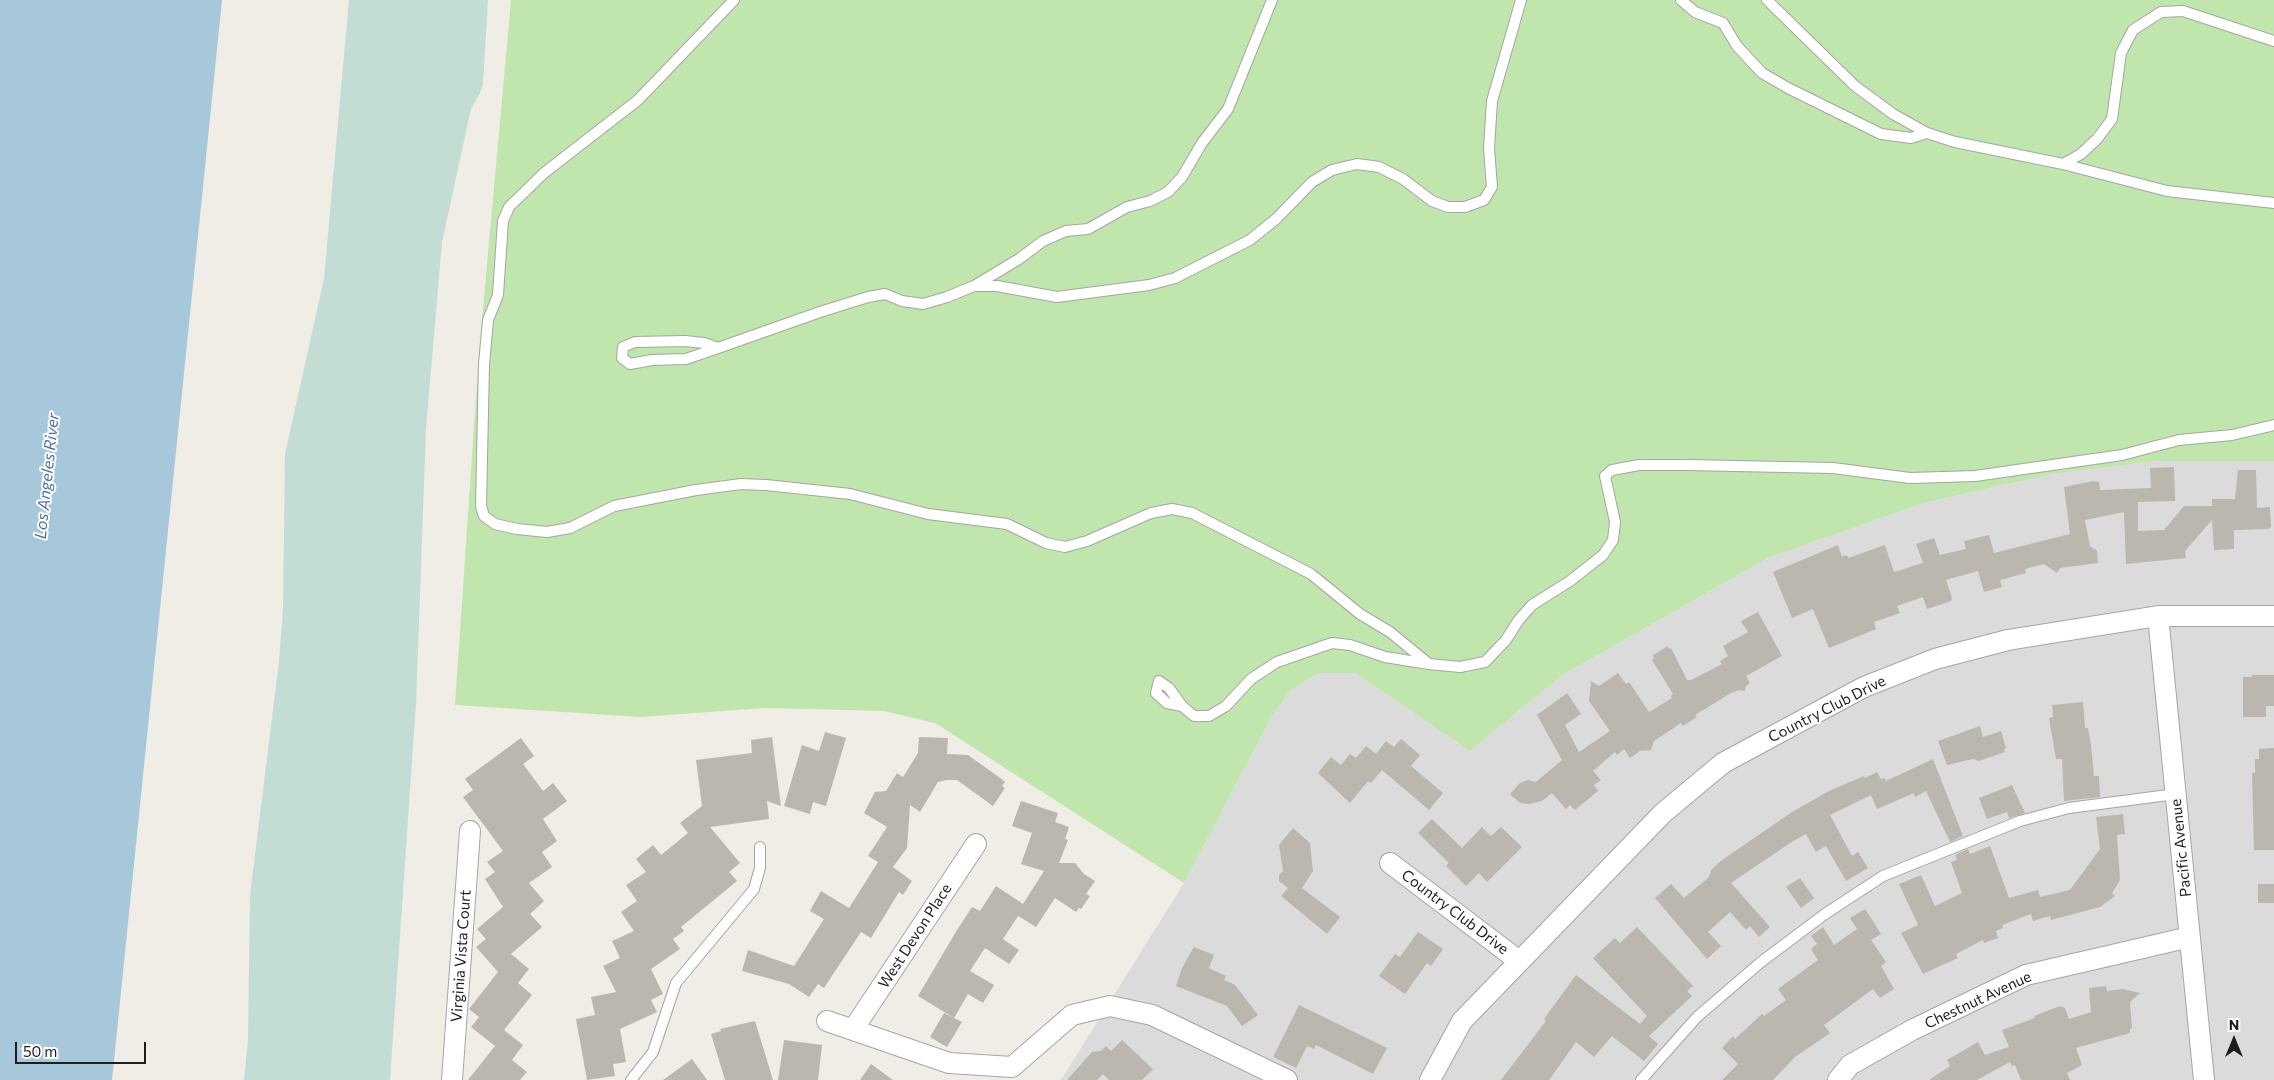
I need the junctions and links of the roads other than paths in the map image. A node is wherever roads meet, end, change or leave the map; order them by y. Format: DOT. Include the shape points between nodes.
graph roads {
  1 [pos="734,0"];
  2 [pos="1272,0"];
  3 [pos="1521,0"];
  4 [pos="1681,0"];
  5 [pos="1766,0"];
  6 [pos="2274,41"];
  7 [pos="1927,133"];
  8 [pos="2063,164"];
  9 [pos="2274,203"];
  10 [pos="974,286"];
  11 [pos="718,348"];
  12 [pos="2274,425"];
  13 [pos="2158,616"];
  14 [pos="2274,616"];
  15 [pos="1429,664"];
  16 [pos="1182,706"];
  17 [pos="2176,794"];
  18 [pos="470,832"];
  19 [pos="976,844"];
  20 [pos="760,848"];
  21 [pos="1390,864"];
  22 [pos="2190,937"];
  23 [pos="1519,961"];
  24 [pos="827,1021"];
  25 [pos="854,1028"];
  26 [pos="452,1080"];
  27 [pos="631,1080"];
  28 [pos="1287,1080"];
  29 [pos="1430,1080"];
  30 [pos="1641,1080"];
  31 [pos="1838,1080"];
  32 [pos="2204,1080"];
  1 -- 15 [label="lane" via="638,100 544,173 509,207 503,221 498,294 488,320 484,364 481,506 484,516 495,524 547,532 570,528 614,506 696,490 741,484 766,485 850,494 928,514 1007,524 1046,543 1065,547 1087,541 1150,513 1172,509 1192,513 1311,574"];
  2 -- 10 [label="lane" via="1228,110 1168,192 1127,207 1088,229 1066,231 1043,241"];
  3 -- 10 [label="lane" via="1492,101 1488,148 1492,187 1484,200 1464,207 1448,207 1432,201 1403,179 1379,167 1357,164 1332,170 1312,182 1250,240 1175,278 1149,285 1058,297 997,286"];
  4 -- 7 [label="lane" via="1695,12 1723,23 1737,46 1762,73 1788,88 1882,134 1911,138"];
  5 -- 7 [label="lane" via="1855,86 1893,114"];
  6 -- 8 [label="lane" via="2183,11 2160,12 2133,30 2121,53 2112,119 2081,154"];
  7 -- 8 [label="lane" via="1955,142"];
  8 -- 9 [label="lane" via="2167,191"];
  10 -- 11 [label="lane" via="923,304 885,294 868,297"];
  11 -- 11 [label="lane" via="686,359 630,364 622,358 623,348 635,342 685,341"];
  12 -- 15 [label="lane" via="2179,440 2122,456 1975,476 1910,478 1833,468 1707,465 1639,465 1612,470 1605,476 1615,522 1613,540 1603,555 1532,605 1485,662 1460,667"];
  13 -- 14 [label="street, Country Club Drive"];
  13 -- 17 [label="street, Pacific Avenue"];
  13 -- 23 [label="street, Country Club Drive" via="2008,640 1935,659 1864,687 1723,763 1663,813"];
  15 -- 16 [label="lane" via="1332,643 1277,662 1251,679 1226,706 1209,716 1194,716"];
  17 -- 22 [label="street, Pacific Avenue"];
  17 -- 30 [label="lane" via="2070,808 2020,821 1883,876 1761,962 1697,1017"];
  18 -- 26 [label="street, Virginia Vista Court"];
  19 -- 25 [label="street, West Devon Place"];
  20 -- 27 [label="lane" via="760,868 754,889 676,983 653,1052"];
  21 -- 23 [label="street, Country Club Drive"];
  22 -- 31 [label="street, Chestnut Avenue" via="2026,975 1912,1030 1850,1065"];
  22 -- 32 [label="street, Pacific Avenue"];
  23 -- 29 [label="street, Country Club Drive" via="1462,1021"];
  24 -- 25 [label="street"];
  25 -- 28 [label="street" via="949,1062 1012,1067 1072,1015 1110,1006 1152,1015"];
}
